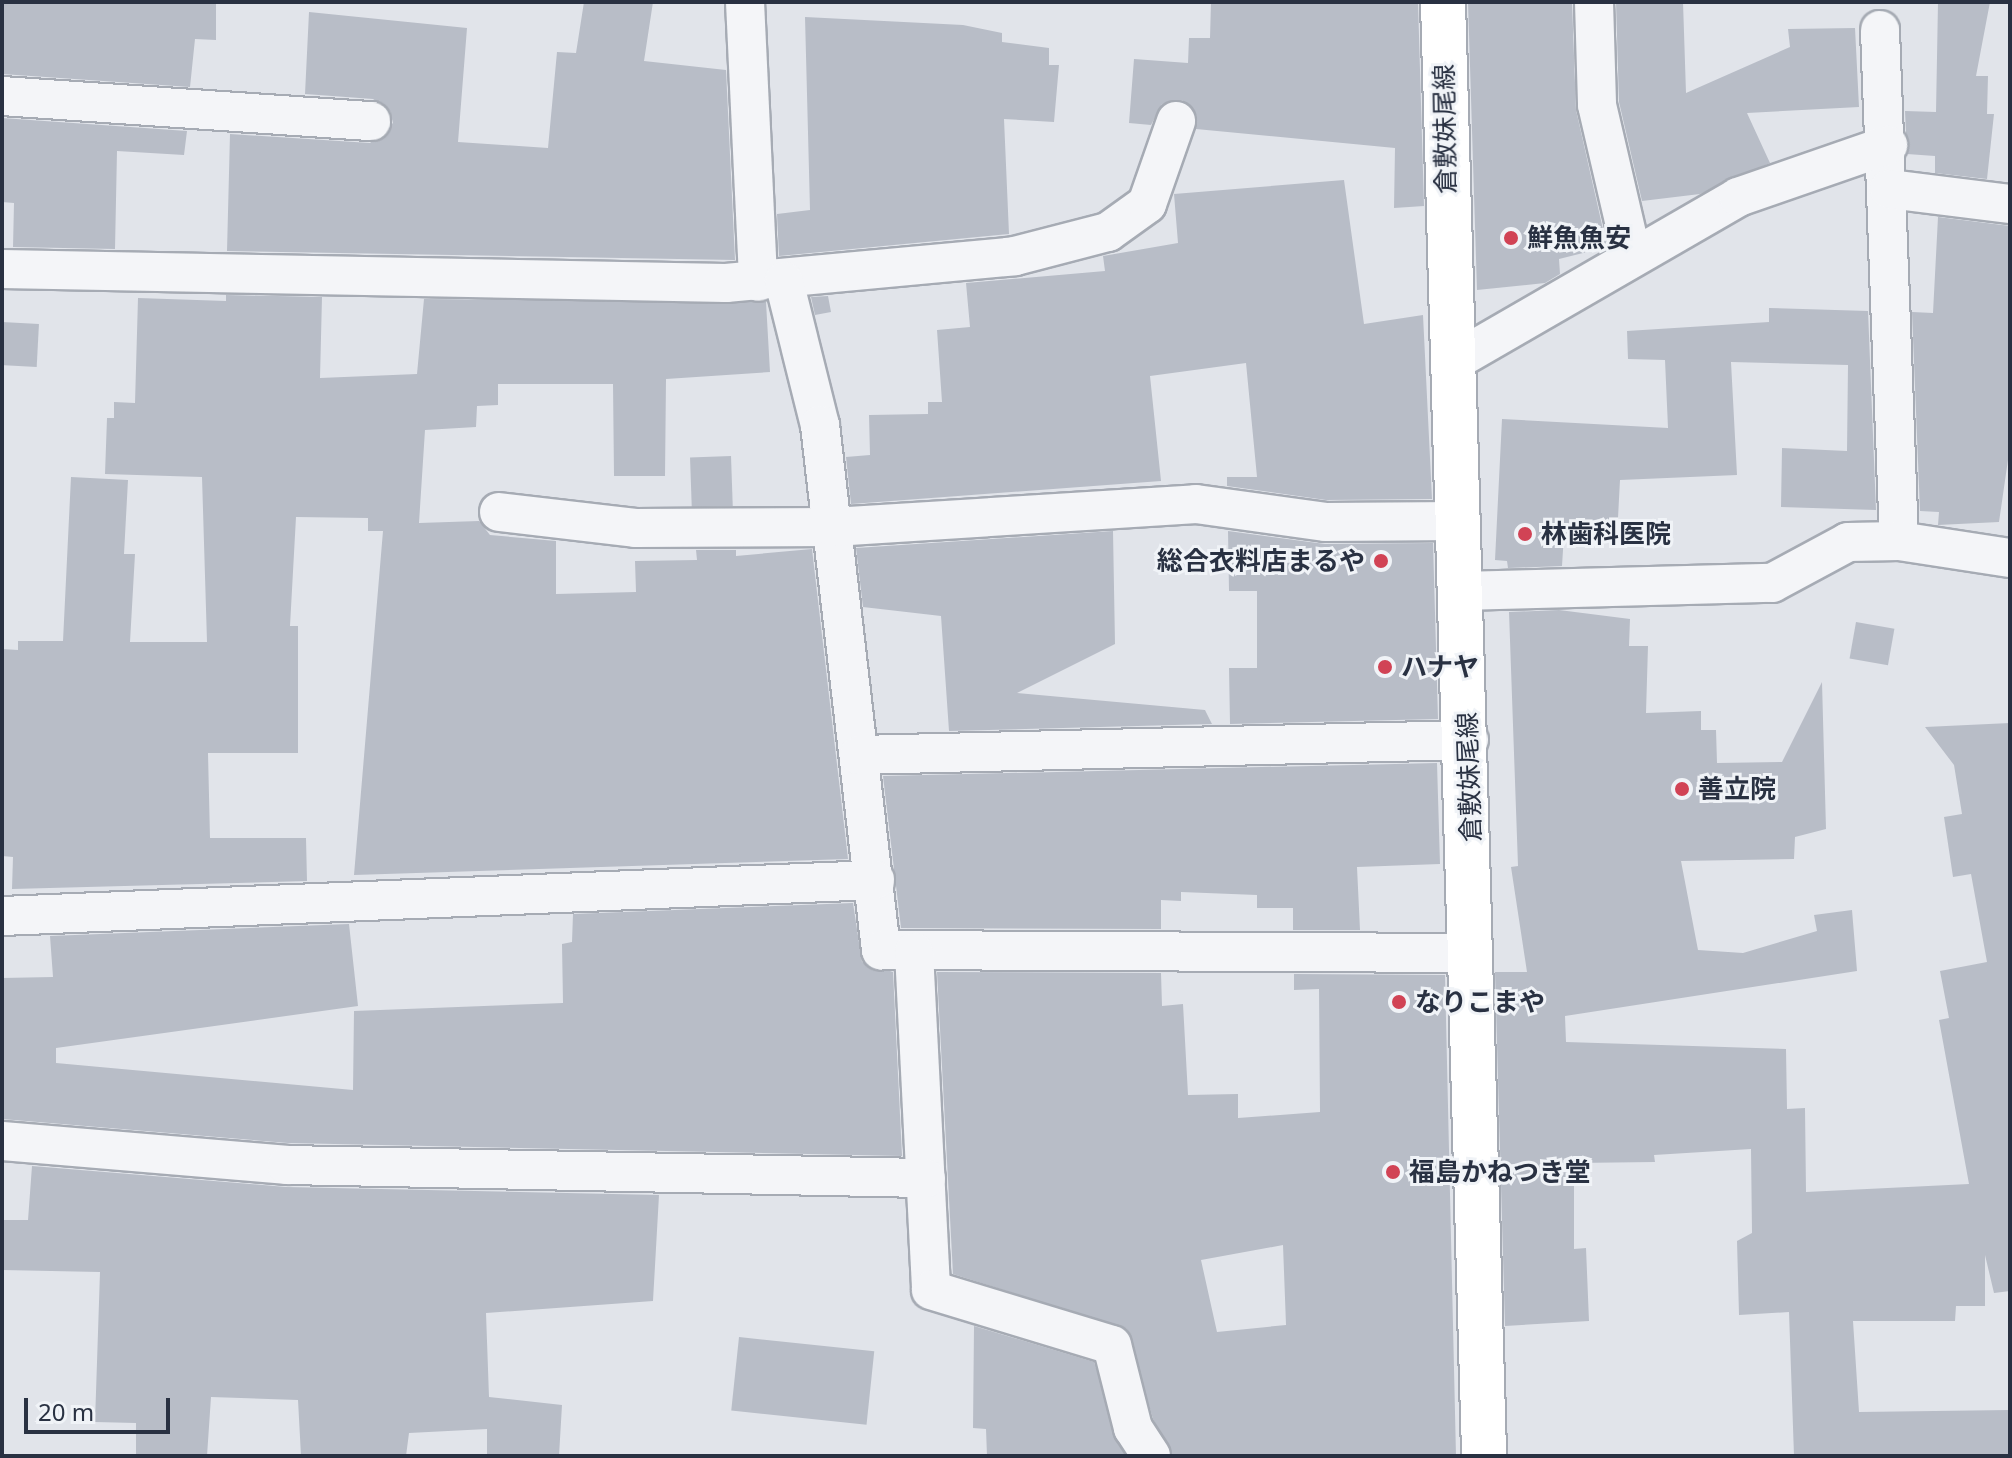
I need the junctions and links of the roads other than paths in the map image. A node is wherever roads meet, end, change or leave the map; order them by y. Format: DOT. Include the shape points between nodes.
graph roads {
  1 [pos="745,2"];
  2 [pos="1443,2"];
  3 [pos="1594,2"];
  4 [pos="1880,30"];
  5 [pos="2,96"];
  6 [pos="371,121"];
  7 [pos="1176,121"];
  8 [pos="1888,145"];
  9 [pos="1889,189"];
  10 [pos="2010,204"];
  11 [pos="1632,256"];
  12 [pos="2,269"];
  13 [pos="771,281"];
  14 [pos="1451,363"];
  15 [pos="499,512"];
  16 [pos="1458,521"];
  17 [pos="833,527"];
  18 [pos="1899,541"];
  19 [pos="2010,558"];
  20 [pos="1461,591"];
  21 [pos="1469,740"];
  22 [pos="859,755"];
  23 [pos="875,880"];
  24 [pos="2,916"];
  25 [pos="914,952"];
  26 [pos="1473,953"];
  27 [pos="2,1141"];
  28 [pos="926,1178"];
  29 [pos="1151,1456"];
  30 [pos="1484,1456"];
  1 -- 13 [label="street"];
  2 -- 14 [label="main road, 倉敷妹尾線"];
  3 -- 11 [label="street" via="1597,105"];
  4 -- 8 [label="street"];
  5 -- 6 [label="street"];
  7 -- 13 [label="street" via="1147,204 1108,232 1015,256"];
  8 -- 9 [label="street"];
  8 -- 11 [label="street" via="1738,197"];
  9 -- 10 [label="street"];
  9 -- 18 [label="street"];
  11 -- 14 [label="street"];
  12 -- 13 [label="street"];
  13 -- 17 [label="street" via="820,425"];
  14 -- 16 [label="main road, 倉敷妹尾線"];
  15 -- 17 [label="street" via="635,528"];
  16 -- 17 [label="street" via="1325,522 1196,504"];
  16 -- 20 [label="main road, 倉敷妹尾線"];
  17 -- 22 [label="street"];
  18 -- 19 [label="street"];
  18 -- 20 [label="street" via="1848,542 1772,583"];
  20 -- 21 [label="main road, 倉敷妹尾線"];
  21 -- 22 [label="street"];
  21 -- 26 [label="main road, 倉敷妹尾線"];
  22 -- 23 [label="street"];
  23 -- 24 [label="street"];
  23 -- 25 [label="street" via="881,950"];
  25 -- 26 [label="street"];
  25 -- 28 [label="street"];
  26 -- 30 [label="main road, 倉敷妹尾線"];
  27 -- 28 [label="street" via="287,1165"];
  28 -- 29 [label="street" via="931,1290 1112,1345 1133,1428"];
}
